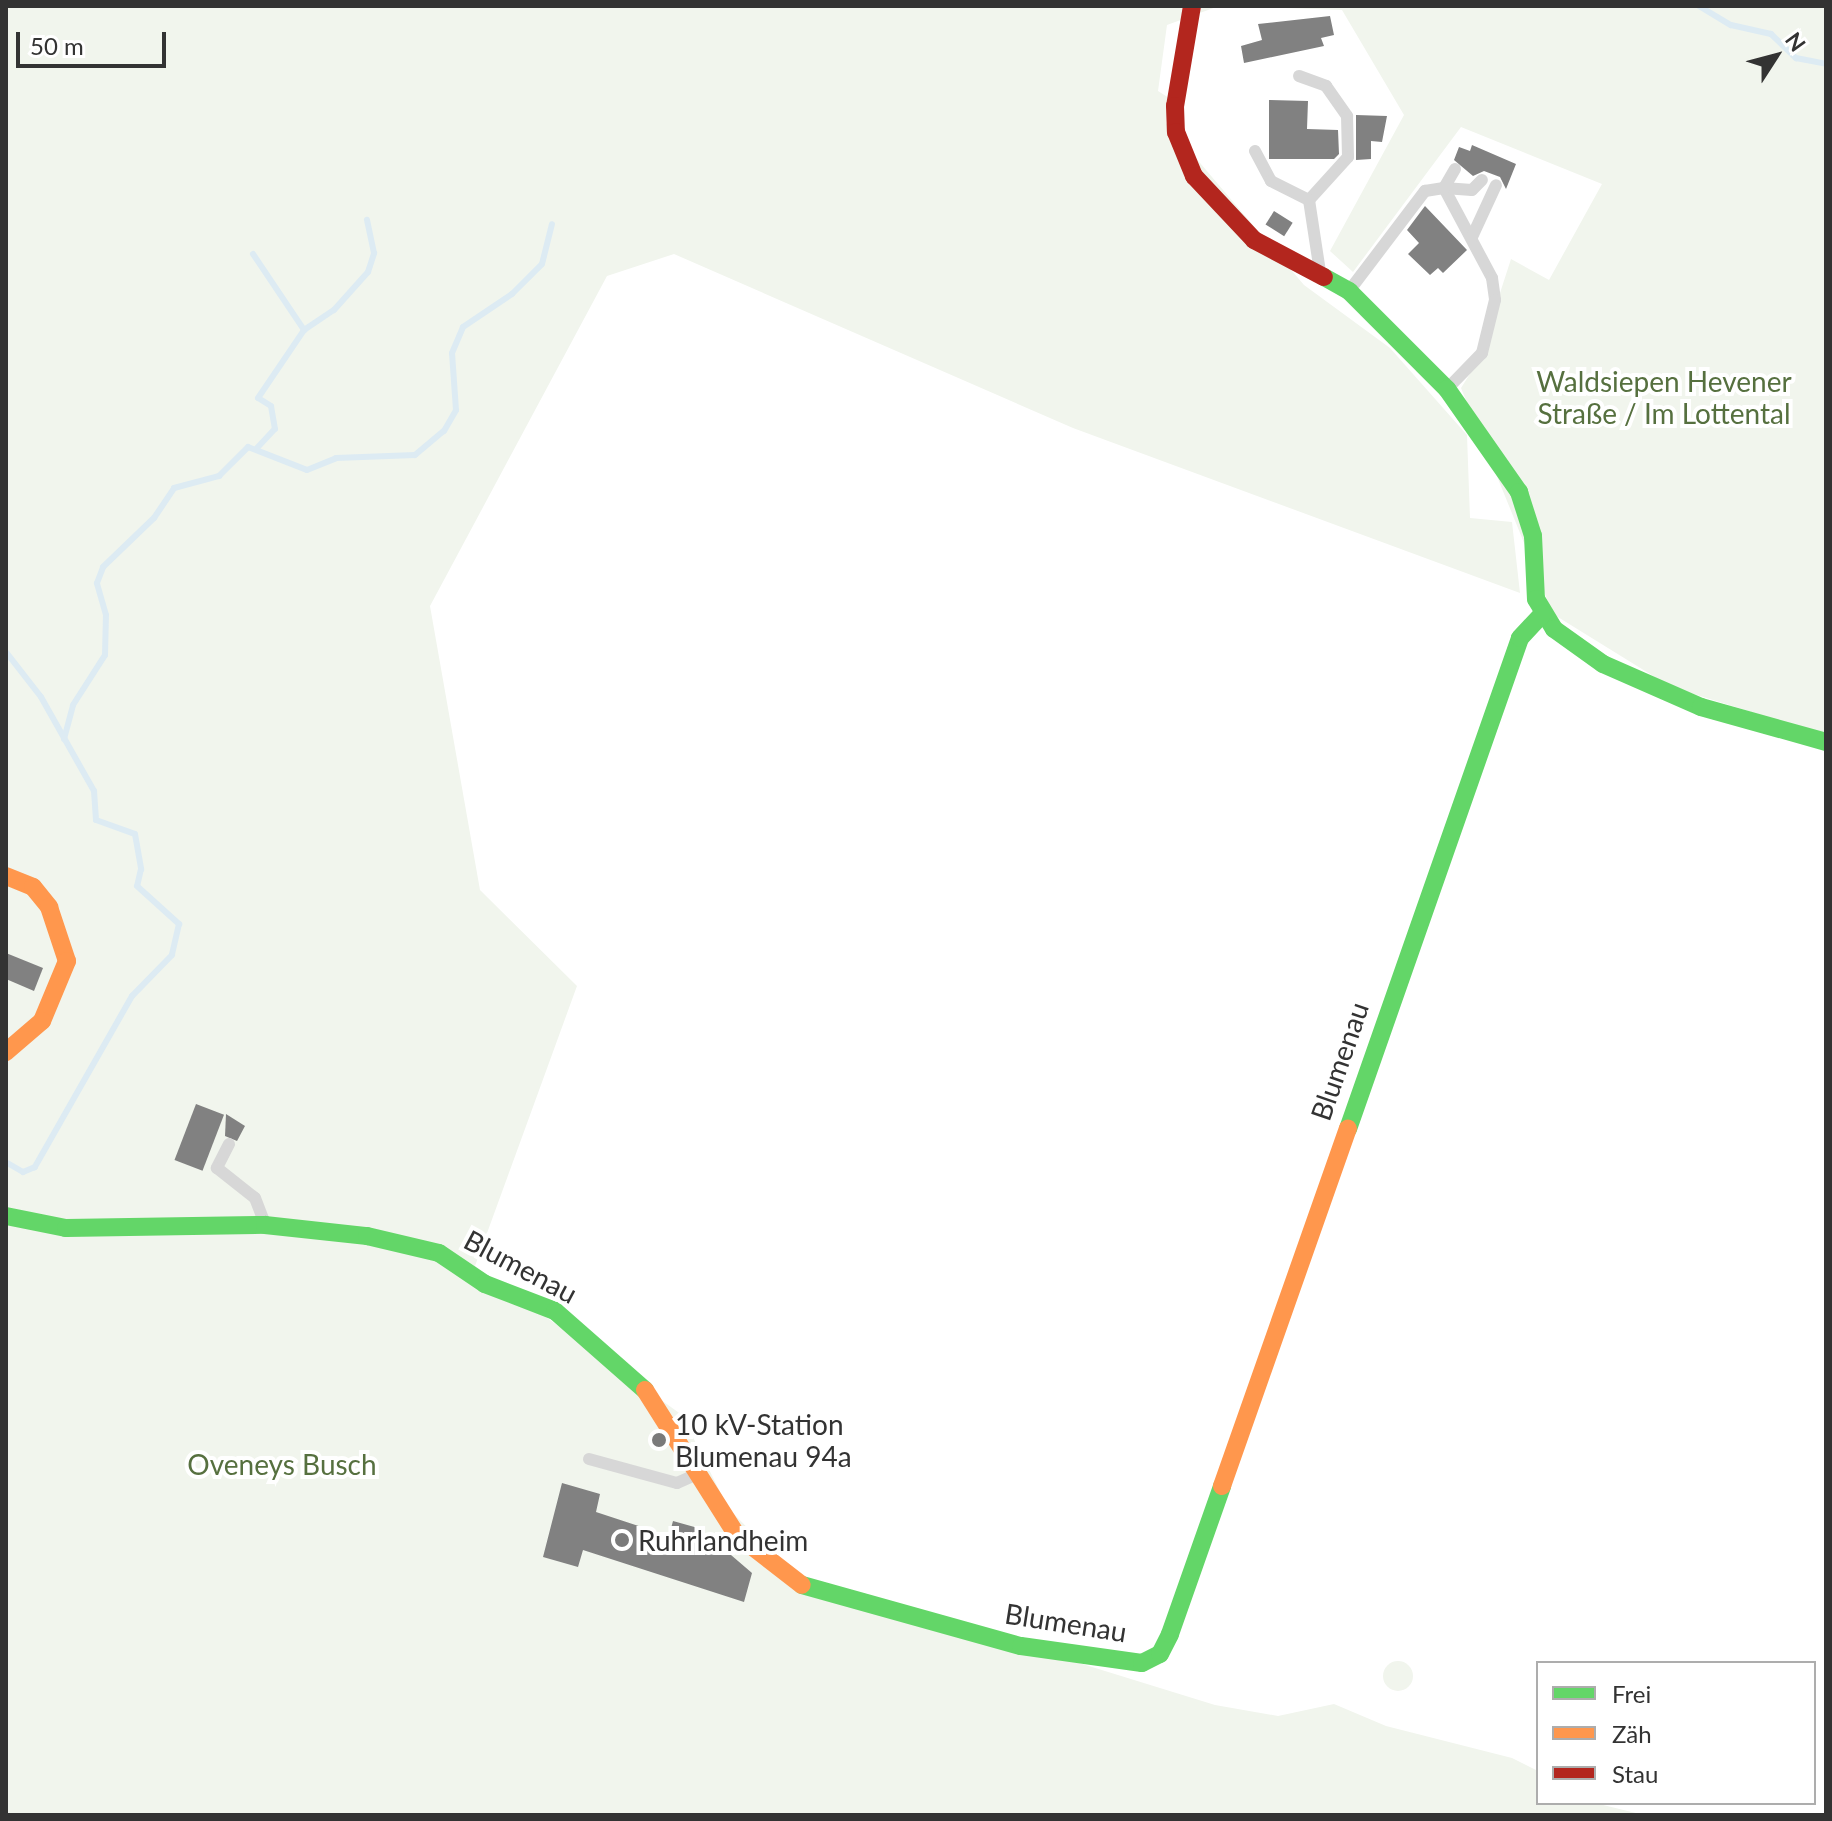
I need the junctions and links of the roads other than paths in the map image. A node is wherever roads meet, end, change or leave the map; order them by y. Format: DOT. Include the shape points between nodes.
graph roads {
  1 [pos="1192,6"];
  2 [pos="1299,76"];
  3 [pos="1255,151"];
  4 [pos="1455,169"];
  5 [pos="1482,180"];
  6 [pos="1496,185"];
  7 [pos="1444,188"];
  8 [pos="1309,200"];
  9 [pos="1472,237"];
  10 [pos="1320,272"];
  11 [pos="1349,291"];
  12 [pos="1447,389"];
  13 [pos="1542,614"];
  14 [pos="1826,742"];
  15 [pos="6,876"];
  16 [pos="6,1052"];
  17 [pos="229,1144"];
  18 [pos="6,1216"];
  19 [pos="265,1225"];
  20 [pos="589,1459"];
  21 [pos="699,1473"];
  1 -- 10 [label="street" via="1175,106 1184,157 1208,195 1254,240"];
  2 -- 8 [label="lane" via="1326,86 1347,116 1348,157"];
  3 -- 8 [label="lane" via="1271,181"];
  4 -- 7 [label="lane"];
  5 -- 7 [label="lane" via="1472,190"];
  6 -- 9 [label="lane"];
  7 -- 9 [label="lane"];
  7 -- 11 [label="lane" via="1425,191"];
  8 -- 10 [label="lane"];
  9 -- 12 [label="lane" via="1495,300 1482,353"];
  10 -- 11 [label="street"];
  11 -- 12 [label="street"];
  12 -- 13 [label="street" via="1519,492 1533,536"];
  13 -- 14 [label="street" via="1603,664 1701,707"];
  13 -- 21 [label="street, Blumenau" via="1520,638 1160,1654 1128,1662 1021,1646 793,1583 736,1534"];
  15 -- 16 [label="street" via="33,887 49,907 63,934 67,961 42,1021"];
  17 -- 19 [label="lane" via="217,1168 255,1198"];
  18 -- 19 [label="street, Blumenau" via="66,1228"];
  19 -- 21 [label="street, Blumenau" via="416,1244 485,1284 555,1311 656,1400"];
  20 -- 21 [label="lane" via="677,1483"];
}
